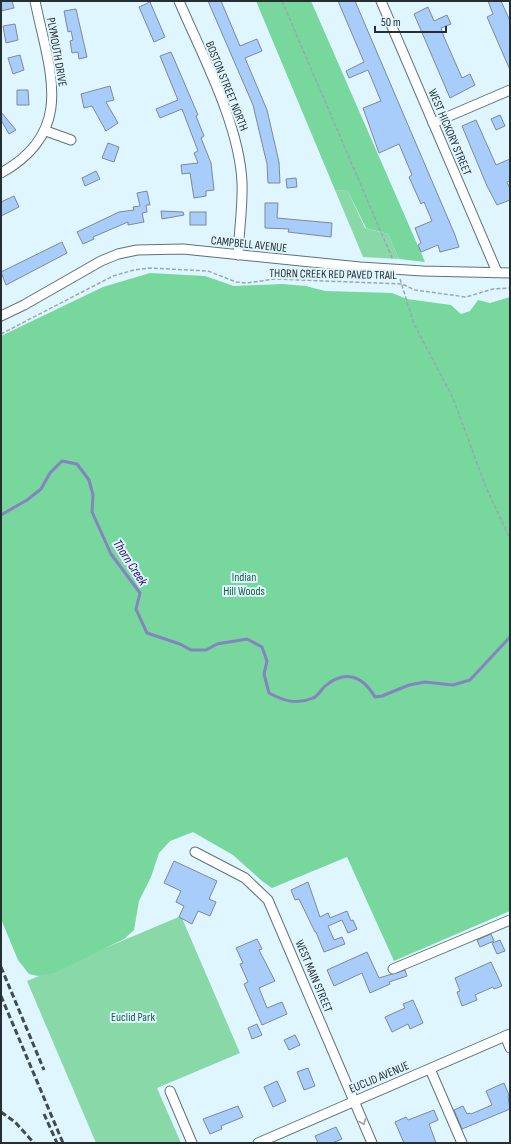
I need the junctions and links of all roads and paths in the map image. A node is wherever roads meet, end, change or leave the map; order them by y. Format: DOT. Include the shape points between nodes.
graph roads {
  1 [pos="35,1"];
  2 [pos="179,1"];
  3 [pos="282,1"];
  4 [pos="381,1"];
  5 [pos="510,90"];
  6 [pos="433,123"];
  7 [pos="46,130"];
  8 [pos="71,140"];
  9 [pos="1,173"];
  10 [pos="390,254"];
  11 [pos="238,255"];
  12 [pos="497,272"];
  13 [pos="510,273"];
  14 [pos="401,283"];
  15 [pos="510,288"];
  16 [pos="1,316"];
  17 [pos="1,334"];
  18 [pos="510,539"];
  19 [pos="195,852"];
  20 [pos="510,920"];
  21 [pos="393,969"];
  22 [pos="508,1035"];
  23 [pos="510,1048"];
  24 [pos="430,1069"];
  25 [pos="170,1091"];
  26 [pos="355,1101"];
  27 [pos="279,1139"];
  28 [pos="192,1143"];
  29 [pos="258,1143"];
  30 [pos="372,1143"];
  31 [pos="462,1143"];
  1 -- 7 [label="street, PLYMOUTH DRIVE" via="52,95 51,114"];
  2 -- 11 [label="street, BOSTON STREET NORTH" via="236,141 242,183"];
  3 -- 10 [label="path"];
  4 -- 6 [label="street, WEST HICKORY STREET"];
  5 -- 6 [label="street"];
  6 -- 12 [label="street, WEST HICKORY STREET"];
  7 -- 8 [label="street"];
  7 -- 9 [label="street, PLYMOUTH DRIVE" via="26,157"];
  11 -- 12 [label="street, CAMPBELL AVENUE" via="360,267"];
  11 -- 16 [label="street, CAMPBELL AVENUE" via="183,248 137,250 118,254 100,261"];
  12 -- 13 [label="street, CAMPBELL AVENUE"];
  14 -- 15 [label="path, THORN CREEK RED PAVED TRAIL" via="415,290 466,297 493,289"];
  14 -- 17 [label="path, THORN CREEK RED PAVED TRAIL" via="275,279 247,283 236,282 208,271 149,268 113,276"];
  14 -- 18 [label="path" via="414,324 453,398 484,485"];
  19 -- 26 [label="street, WEST MAIN STREET" via="245,878 268,900"];
  20 -- 21 [label="street"];
  22 -- 23 [label="street"];
  22 -- 24 [label="street, EUCLID AVENUE"];
  24 -- 26 [label="street, EUCLID AVENUE"];
  24 -- 31 [label="street"];
  25 -- 28 [label="street"];
  26 -- 27 [label="street, EUCLID AVENUE"];
  26 -- 30 [label="street, WEST MAIN STREET, one-way"];
  27 -- 29 [label="street, EUCLID AVENUE"];
}
